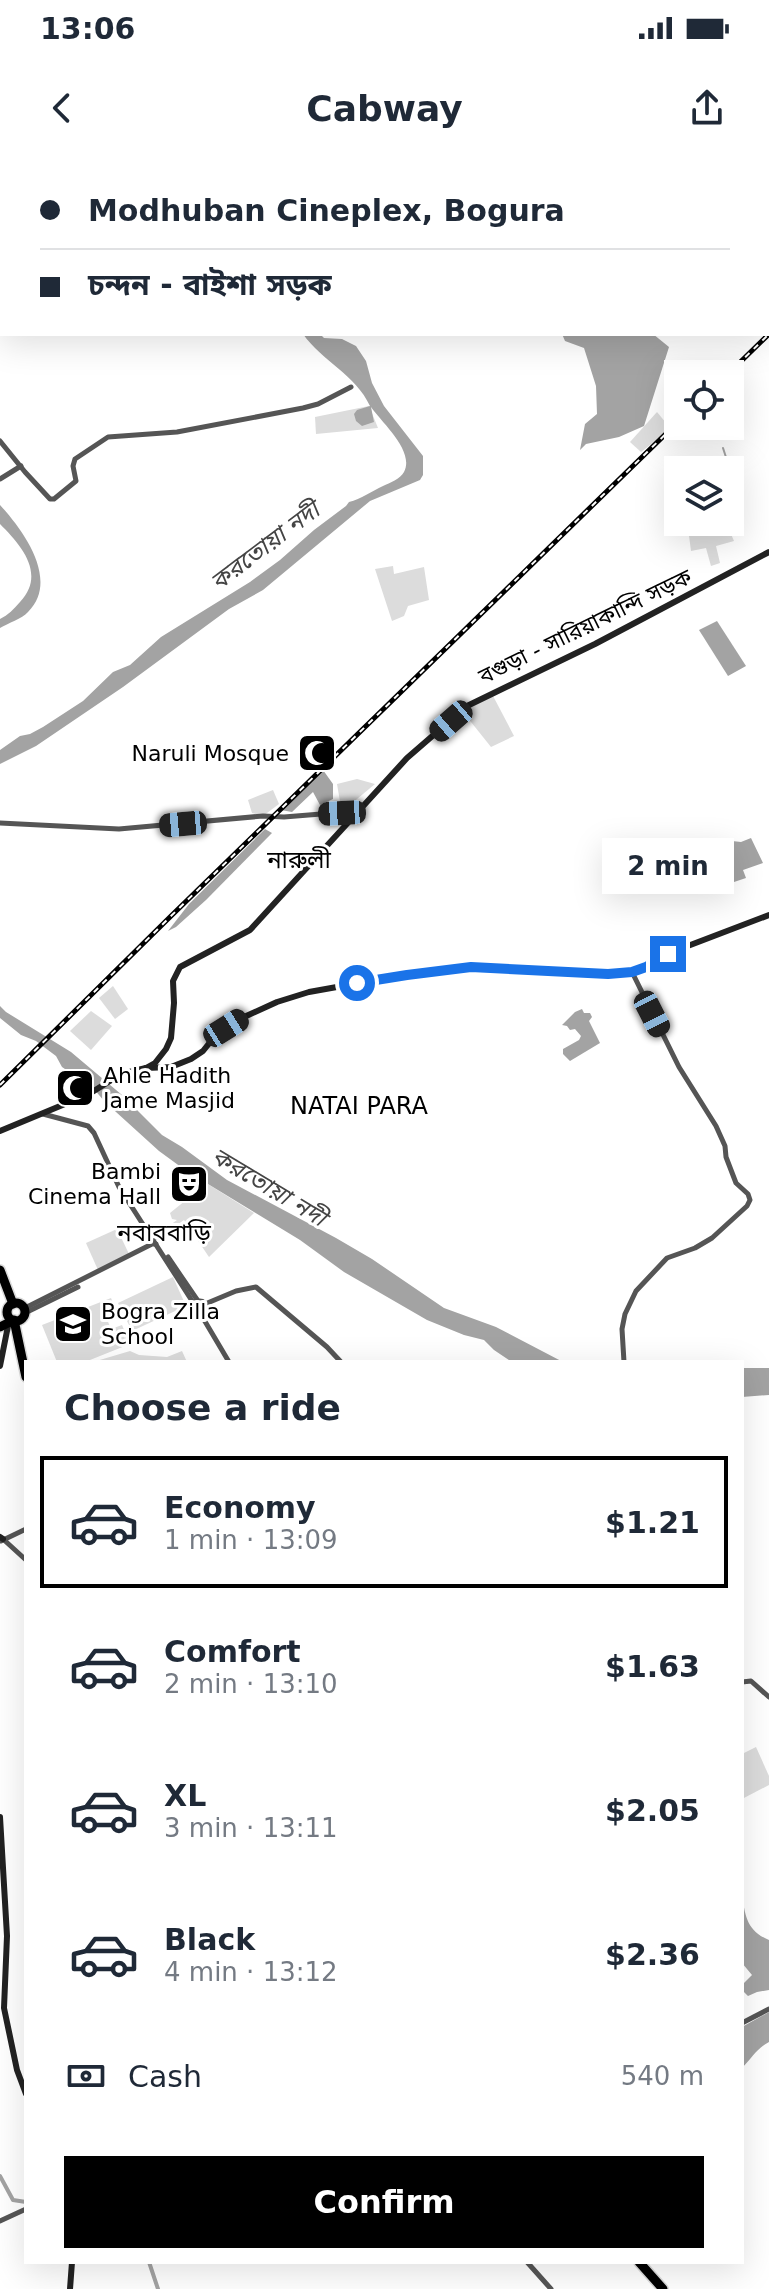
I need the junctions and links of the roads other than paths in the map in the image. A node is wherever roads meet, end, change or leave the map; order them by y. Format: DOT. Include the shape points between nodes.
graph roads {
  1 [pos="351,387"];
  2 [pos="0,441"];
  3 [pos="21,466"];
  4 [pos="0,479"];
  5 [pos="769,552"];
  6 [pos="358,811"];
  7 [pos="0,823"];
  8 [pos="769,915"];
  9 [pos="632,972"];
  10 [pos="146,1068"];
  11 [pos="42,1114"];
  12 [pos="0,1129"];
  13 [pos="156,1246"];
  14 [pos="0,1270"];
  15 [pos="0,1287"];
  16 [pos="199,1303"];
  17 [pos="200,1313"];
  18 [pos="12,1317"];
  19 [pos="6,1340"];
  20 [pos="18,1341"];
  21 [pos="27,1360"];
  22 [pos="228,1360"];
  23 [pos="339,1360"];
  24 [pos="624,1360"];
  25 [pos="0,1366"];
  26 [pos="24,1368"];
  27 [pos="24,1530"];
  28 [pos="1,1539"];
  29 [pos="24,1558"];
  30 [pos="744,1682"];
  31 [pos="769,1697"];
  32 [pos="0,1817"];
  33 [pos="2,1993"];
  34 [pos="769,2009"];
  35 [pos="744,2022"];
  36 [pos="24,2087"];
  37 [pos="23,2211"];
  38 [pos="0,2221"];
  39 [pos="72,2264"];
  40 [pos="529,2264"];
  41 [pos="634,2264"];
  42 [pos="641,2264"];
  43 [pos="70,2289"];
  44 [pos="551,2289"];
  45 [pos="655,2289"];
  46 [pos="663,2289"];
  1 -- 3 [label="street" via="303,408 177,432 108,437 75,459 76,481 54,499"];
  2 -- 3 [label="street"];
  3 -- 4 [label="street"];
  5 -- 6 [label="main road, বগুড়া - সারিয়াকান্দি সড়ক" via="471,702 407,758"];
  6 -- 7 [label="street" via="119,829"];
  6 -- 10 [label="main road, বগুড়া - সারিয়াকান্দি সড়ক" via="250,930 180,967 173,981 171,1038"];
  8 -- 9 [label="main road"];
  9 -- 10 [label="main road" via="471,967 309,992 244,1017 191,1059"];
  9 -- 24 [label="street" via="679,1067 716,1126 736,1183 750,1200 712,1238 667,1258 636,1291 622,1329"];
  10 -- 11 [label="main road" via="121,1074"];
  11 -- 12 [label="main road"];
  11 -- 13 [label="street" via="88,1126"];
  13 -- 16 [label="street"];
  13 -- 18 [label="street"];
  14 -- 18 [label="highway"];
  15 -- 18 [label="highway"];
  16 -- 17 [label="street" via="194,1310"];
  16 -- 17 [label="street" via="206,1309"];
  16 -- 23 [label="street" via="256,1287"];
  17 -- 22 [label="street"];
  18 -- 19 [label="main road"];
  18 -- 20 [label="highway"];
  18 -- 21 [label="highway"];
  19 -- 20 [label="main road"];
  19 -- 25 [label="main road"];
  20 -- 26 [label="highway"];
  27 -- 28 [label="street"];
  28 -- 29 [label="street"];
  30 -- 31 [label="street" via="751,1681"];
  32 -- 33 [label="main road" via="7,1936"];
  33 -- 36 [label="main road"];
  34 -- 35 [label="street"];
  37 -- 38 [label="street"];
  39 -- 43 [label="main road"];
  40 -- 44 [label="street"];
  41 -- 45 [label="highway"];
  42 -- 46 [label="highway"];
}
